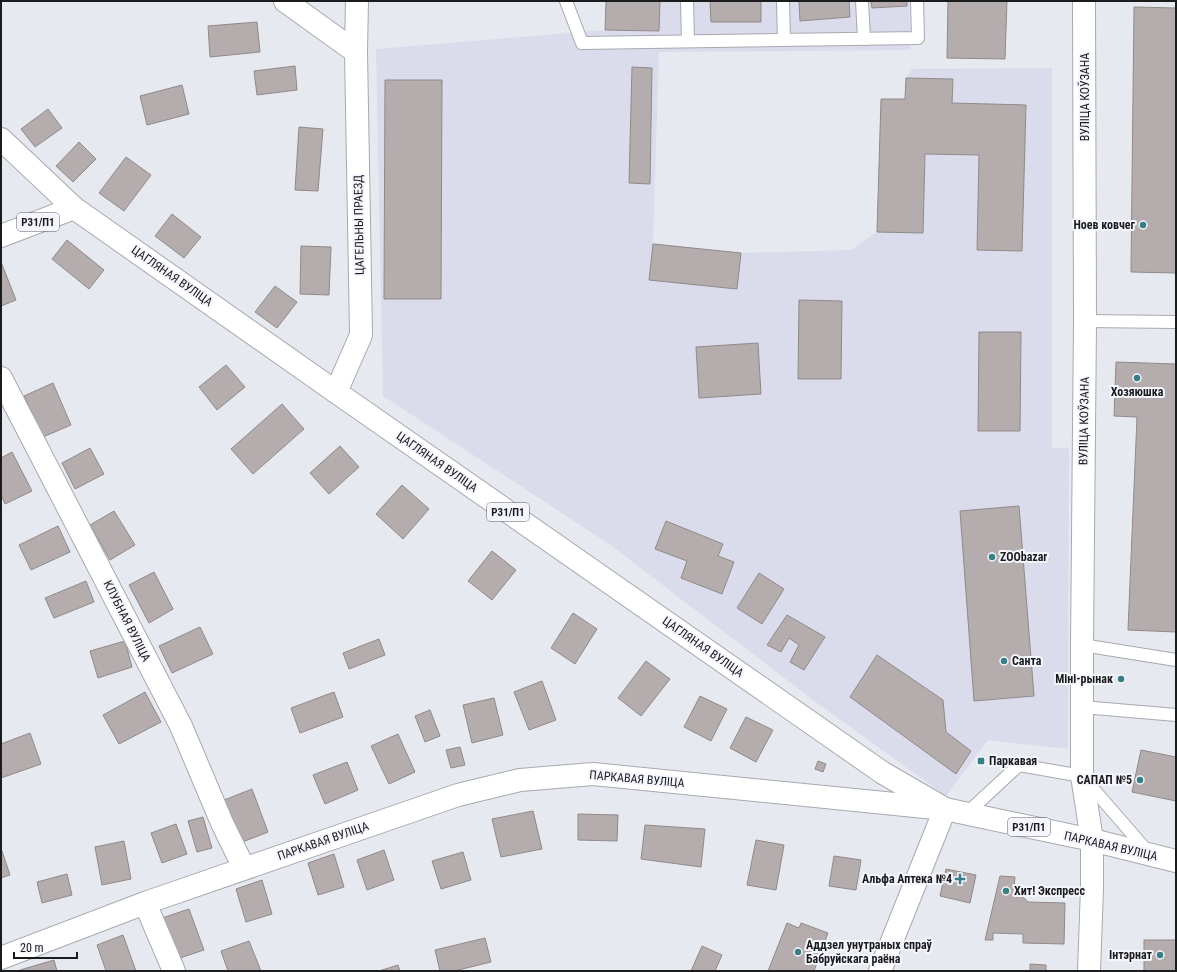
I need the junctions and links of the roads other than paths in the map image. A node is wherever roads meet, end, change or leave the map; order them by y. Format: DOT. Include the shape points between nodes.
graph roads {
  1 [pos="285,1"];
  2 [pos="357,1"];
  3 [pos="566,1"];
  4 [pos="687,1"];
  5 [pos="783,1"];
  6 [pos="862,1"];
  7 [pos="917,1"];
  8 [pos="1084,1"];
  9 [pos="864,38"];
  10 [pos="784,40"];
  11 [pos="688,42"];
  12 [pos="356,52"];
  13 [pos="1,139"];
  14 [pos="74,208"];
  15 [pos="1,236"];
  16 [pos="1085,321"];
  17 [pos="1176,322"];
  18 [pos="1,378"];
  19 [pos="336,392"];
  20 [pos="1082,645"];
  21 [pos="1176,660"];
  22 [pos="1082,707"];
  23 [pos="1176,715"];
  24 [pos="1082,776"];
  25 [pos="945,809"];
  26 [pos="966,814"];
  27 [pos="1092,840"];
  28 [pos="1150,854"];
  29 [pos="1176,861"];
  30 [pos="244,868"];
  31 [pos="145,903"];
  32 [pos="1,958"];
  33 [pos="174,971"];
  34 [pos="880,971"];
  35 [pos="1089,971"];
  1 -- 12 [label="street"];
  2 -- 12 [label="street, ЦАГЕЛЬНЫ ПРАЕЗД"];
  3 -- 11 [label="lane" via="582,43"];
  4 -- 11 [label="lane"];
  5 -- 10 [label="lane"];
  6 -- 9 [label="lane"];
  7 -- 9 [label="lane" via="918,38"];
  8 -- 16 [label="street, ВУЛІЦА КОЎЗАНА"];
  9 -- 10 [label="lane"];
  10 -- 11 [label="lane"];
  12 -- 19 [label="street, ЦАГЕЛЬНЫ ПРАЕЗД" via="361,335"];
  13 -- 14 [label="street, ЦАГЛЯНАЯ ВУЛІЦА"];
  14 -- 15 [label="street, Р31/П1"];
  14 -- 19 [label="street, ЦАГЛЯНАЯ ВУЛІЦА / Р31/П1"];
  16 -- 17 [label="lane"];
  16 -- 20 [label="street, ВУЛІЦА КОЎЗАНА"];
  18 -- 30 [label="street, КЛУБНАЯ ВУЛІЦА" via="181,726"];
  19 -- 25 [label="street, ЦАГЛЯНАЯ ВУЛІЦА / Р31/П1" via="883,773"];
  20 -- 21 [label="lane"];
  20 -- 22 [label="street, ВУЛІЦА КОЎЗАНА"];
  22 -- 23 [label="lane"];
  22 -- 24 [label="street, ВУЛІЦА КОЎЗАНА"];
  24 -- 26 [label="lane" via="1019,765"];
  24 -- 27 [label="street, ВУЛІЦА КОЎЗАНА"];
  24 -- 28 [label="lane"];
  25 -- 26 [label="street, ПАРКАВАЯ ВУЛІЦА"];
  25 -- 30 [label="street, ПАРКАВАЯ ВУЛІЦА" via="593,774 520,780 458,795"];
  25 -- 34 [label="street"];
  26 -- 27 [label="street, ПАРКАВАЯ ВУЛІЦА / Р31/П1"];
  27 -- 28 [label="street, ПАРКАВАЯ ВУЛІЦА / Р31/П1"];
  27 -- 35 [label="street, ВУЛІЦА КОЎЗАНА"];
  28 -- 29 [label="street, ПАРКАВАЯ ВУЛІЦА / Р31/П1"];
  30 -- 31 [label="street, ПАРКАВАЯ ВУЛІЦА"];
  31 -- 32 [label="street, ПАРКАВАЯ ВУЛІЦА"];
  31 -- 33 [label="street"];
}
